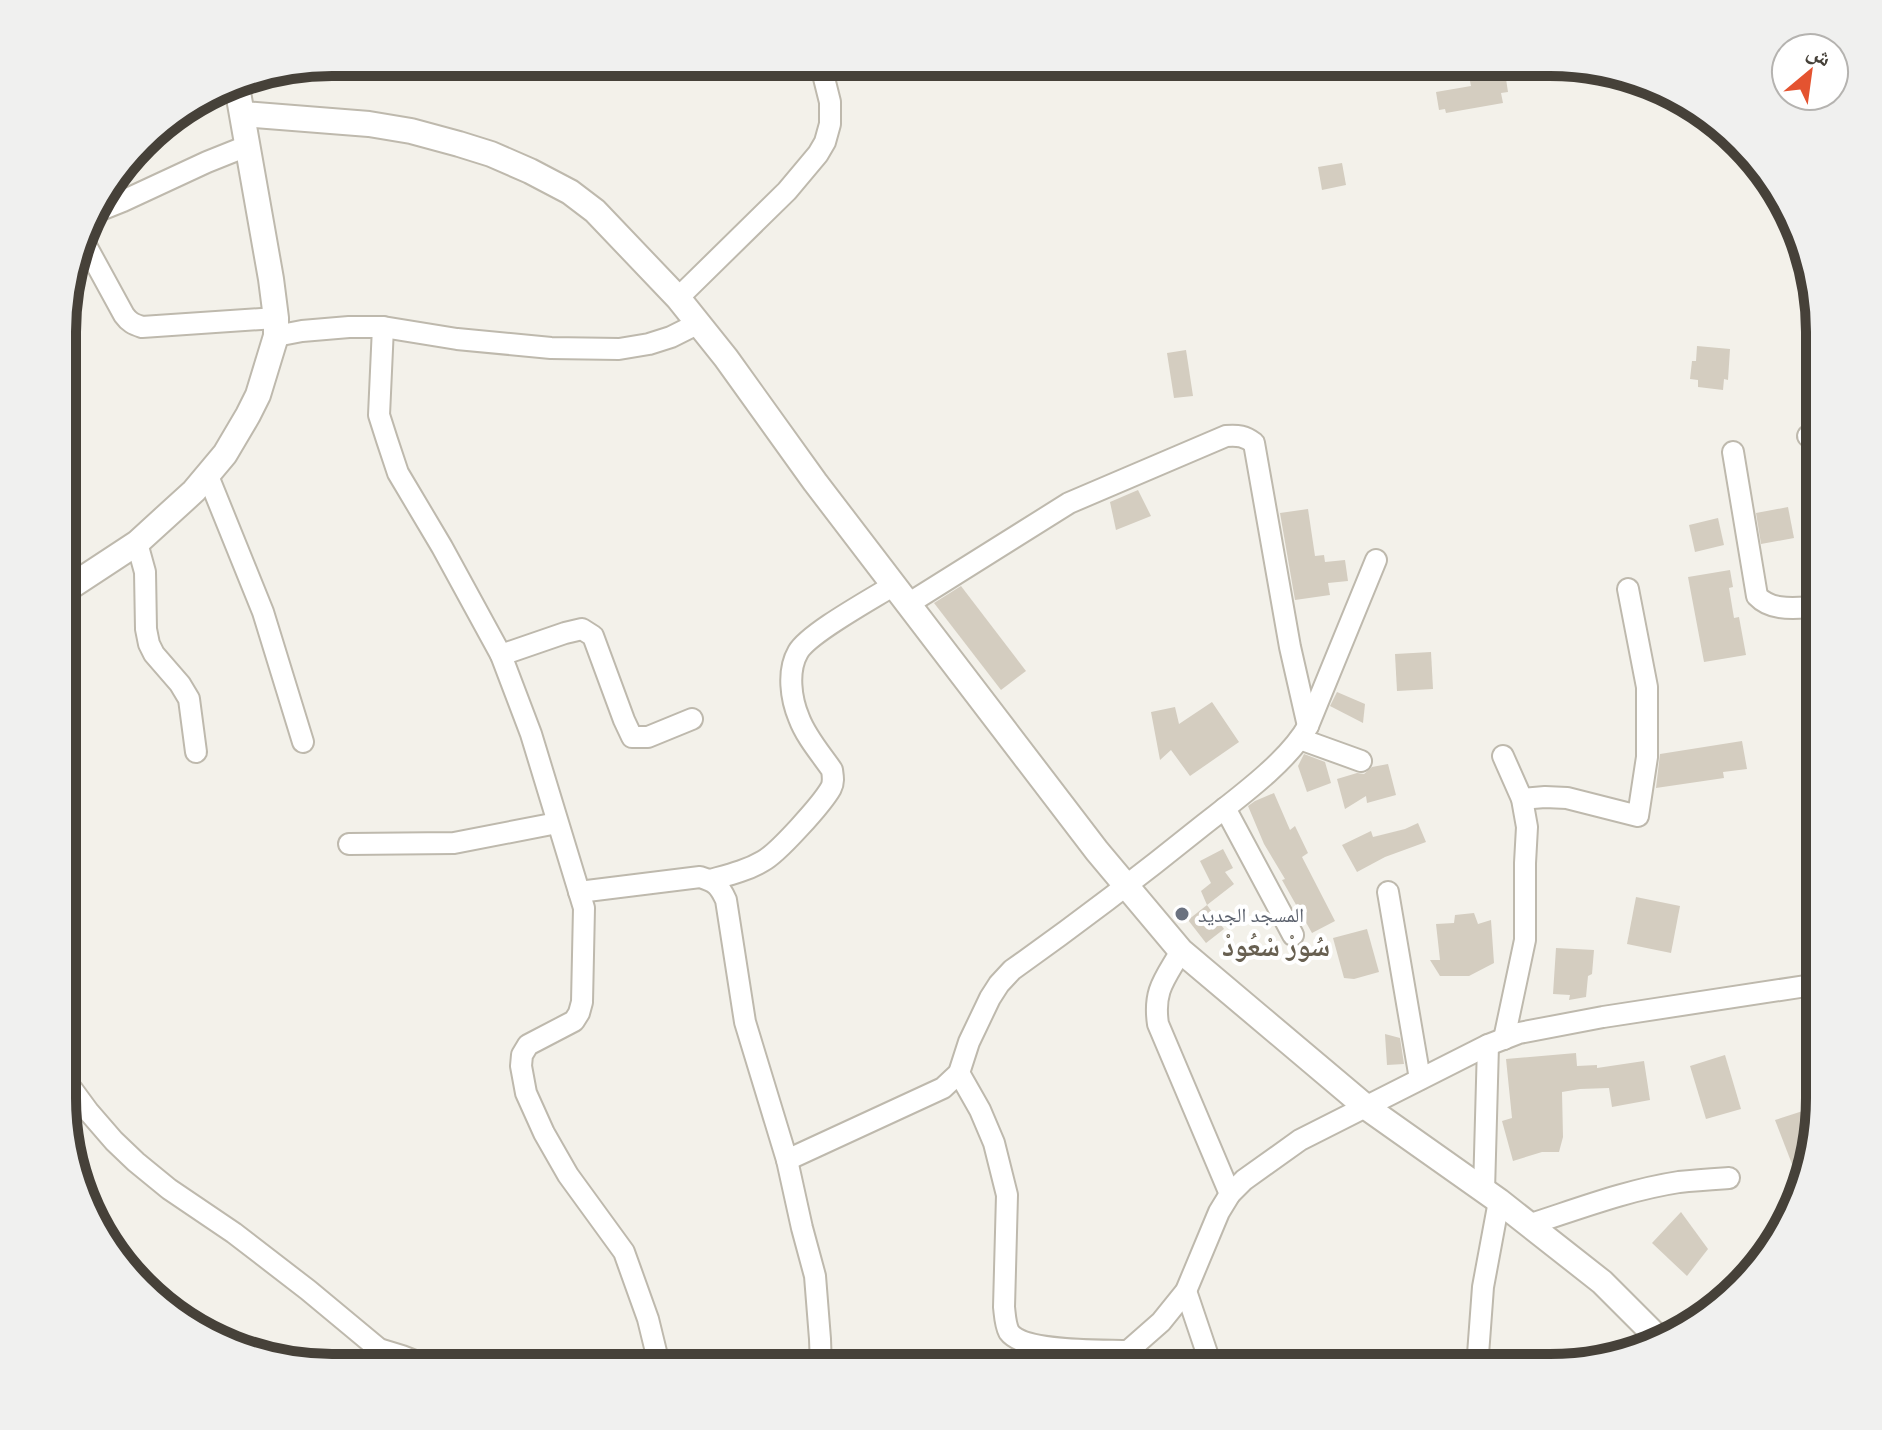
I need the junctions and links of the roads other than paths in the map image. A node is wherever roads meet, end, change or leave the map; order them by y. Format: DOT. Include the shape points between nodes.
graph roads {
  1 [pos="824,76"];
  2 [pos="239,94"];
  3 [pos="243,114"];
  4 [pos="247,146"];
  5 [pos="109,207"];
  6 [pos="89,251"];
  7 [pos="678,298"];
  8 [pos="699,323"];
  9 [pos="276,327"];
  10 [pos="383,327"];
  11 [pos="1733,452"];
  12 [pos="208,476"];
  13 [pos="137,543"];
  14 [pos="1376,560"];
  15 [pos="76,583"];
  16 [pos="1628,589"];
  17 [pos="901,594"];
  18 [pos="1806,607"];
  19 [pos="501,655"];
  20 [pos="692,719"];
  21 [pos="1304,733"];
  22 [pos="303,742"];
  23 [pos="196,752"];
  24 [pos="1503,756"];
  25 [pos="1361,761"];
  26 [pos="1522,799"];
  27 [pos="1225,808"];
  28 [pos="557,823"];
  29 [pos="349,844"];
  30 [pos="710,880"];
  31 [pos="1126,887"];
  32 [pos="579,892"];
  33 [pos="1388,892"];
  34 [pos="1293,935"];
  35 [pos="1181,951"];
  36 [pos="1805,986"];
  37 [pos="1496,1042"];
  38 [pos="959,1073"];
  39 [pos="1420,1079"];
  40 [pos="77,1096"];
  41 [pos="1366,1107"];
  42 [pos="787,1160"];
  43 [pos="1729,1178"];
  44 [pos="1230,1194"];
  45 [pos="1491,1196"];
  46 [pos="1528,1225"];
  47 [pos="1186,1291"];
  48 [pos="1652,1332"];
  49 [pos="379,1349"];
  50 [pos="1128,1351"];
  51 [pos="375,1353"];
  52 [pos="392,1353"];
  53 [pos="656,1353"];
  54 [pos="820,1353"];
  55 [pos="1126,1354"];
  56 [pos="1207,1354"];
  57 [pos="1478,1354"];
  1 -- 7 [label="street" via="830,124 818,154"];
  2 -- 3 [label="street"];
  3 -- 4 [label="street"];
  3 -- 7 [label="street" via="369,124 491,154 570,192 595,211"];
  4 -- 5 [label="street"];
  4 -- 9 [label="street"];
  6 -- 9 [label="street" via="134,325"];
  7 -- 8 [label="street"];
  8 -- 10 [label="street" via="671,337 619,349 551,348"];
  8 -- 17 [label="street"];
  9 -- 10 [label="street"];
  9 -- 12 [label="street" via="258,395"];
  10 -- 19 [label="street" via="379,415 398,473"];
  11 -- 18 [label="street" via="1757,596 1775,607"];
  12 -- 13 [label="street"];
  12 -- 22 [label="street" via="263,612"];
  13 -- 15 [label="street"];
  13 -- 23 [label="street" via="145,572 149,644 189,699"];
  14 -- 21 [label="street"];
  16 -- 26 [label="street" via="1647,687 1647,757 1638,816 1567,798"];
  17 -- 21 [label="street" via="1069,503 1226,436 1247,437 1254,443"];
  17 -- 30 [label="street" via="819,632 799,650 791,686 794,704 832,770 832,787 767,859"];
  17 -- 31 [label="street"];
  19 -- 20 [label="street" via="582,629 593,636 632,737 648,737"];
  19 -- 28 [label="street"];
  21 -- 25 [label="street"];
  21 -- 27 [label="street"];
  24 -- 26 [label="street"];
  26 -- 37 [label="street" via="1527,827 1525,940"];
  27 -- 31 [label="street"];
  27 -- 34 [label="street"];
  28 -- 29 [label="street" via="454,843"];
  28 -- 32 [label="street"];
  30 -- 32 [label="street"];
  30 -- 42 [label="street" via="726,900 745,1022"];
  31 -- 35 [label="street"];
  31 -- 38 [label="street" via="999,984"];
  32 -- 53 [label="street" via="584,908 579,1013 574,1021 528,1045 521,1066 526,1093 544,1133 624,1252"];
  33 -- 39 [label="street"];
  35 -- 41 [label="street"];
  35 -- 44 [label="street" via="1158,991 1158,1024"];
  36 -- 37 [label="street" via="1603,1017"];
  37 -- 39 [label="street"];
  37 -- 45 [label="street"];
  38 -- 42 [label="street" via="943,1088"];
  38 -- 50 [label="street" via="994,1143 1007,1195 1004,1307 1011,1335 1048,1348"];
  39 -- 41 [label="street"];
  40 -- 49 [label="street" via="136,1162"];
  41 -- 44 [label="street" via="1300,1140"];
  41 -- 45 [label="street"];
  42 -- 54 [label="street" via="815,1276"];
  43 -- 46 [label="street" via="1644,1189"];
  44 -- 47 [label="street"];
  45 -- 46 [label="street"];
  45 -- 57 [label="street"];
  46 -- 48 [label="street" via="1602,1282"];
  47 -- 50 [label="street"];
  47 -- 56 [label="street"];
  49 -- 51 [label="street"];
  49 -- 52 [label="street"];
  50 -- 55 [label="street"];
}
